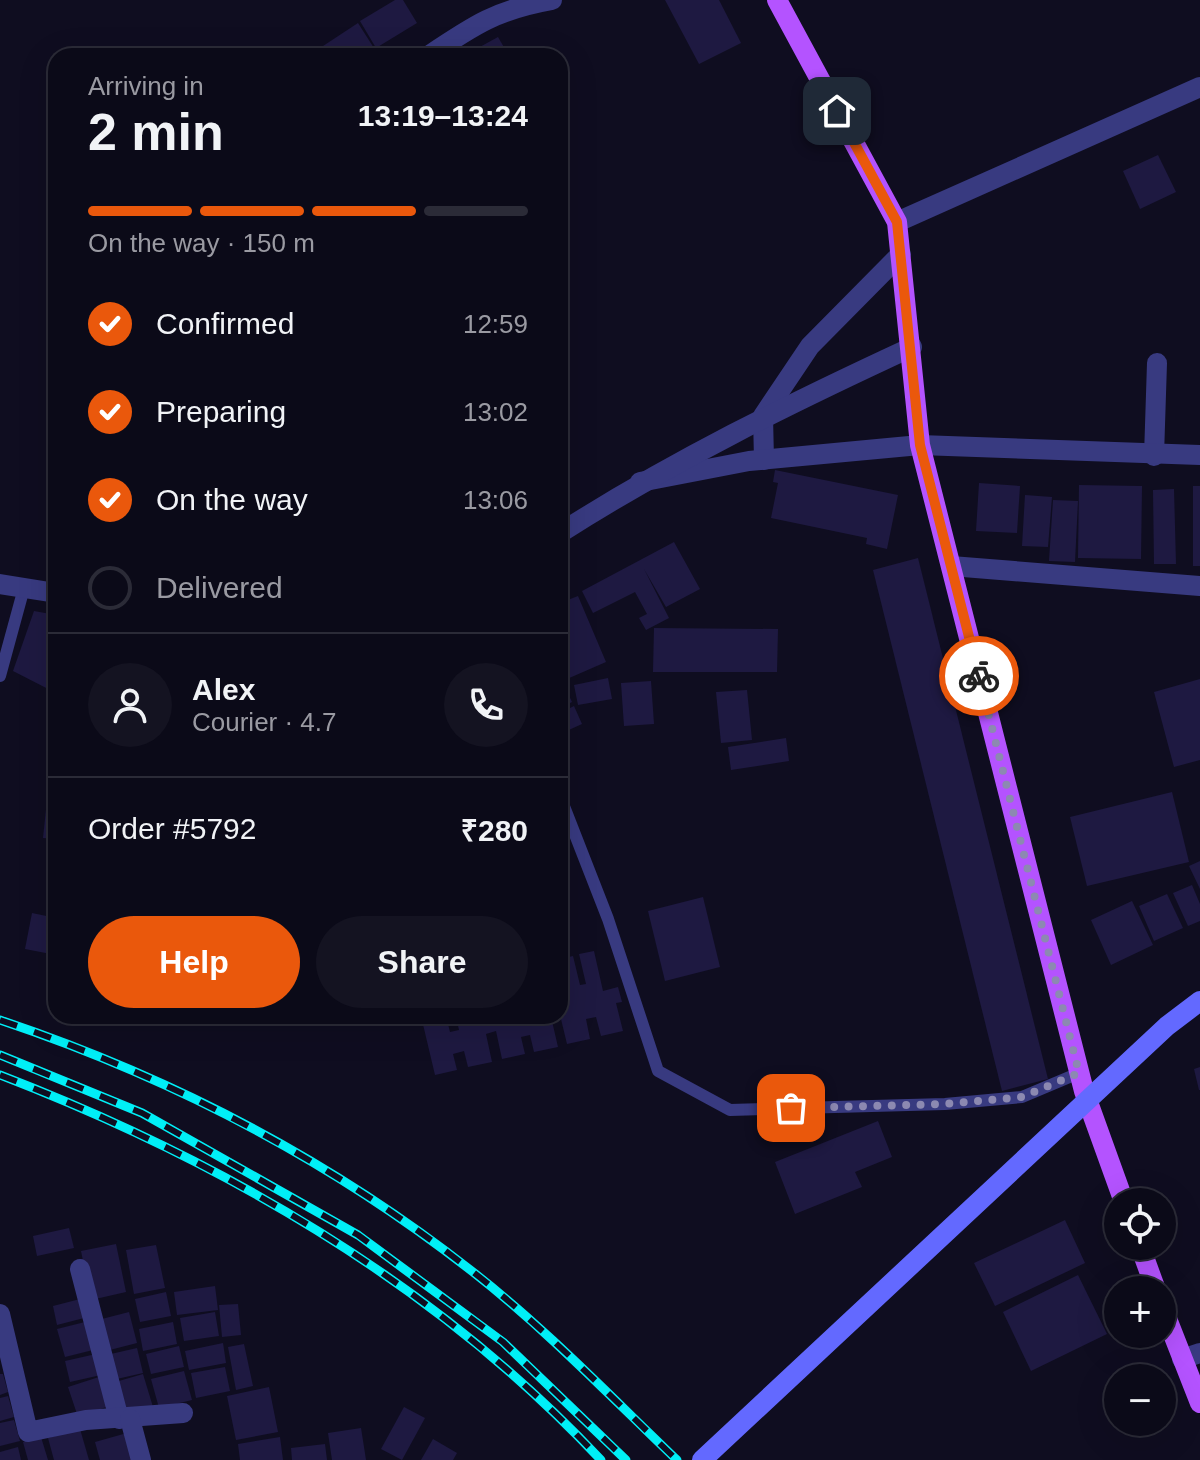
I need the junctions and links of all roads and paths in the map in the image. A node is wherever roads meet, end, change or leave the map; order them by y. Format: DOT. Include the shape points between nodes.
graph roads {
  1 [pos="552,0"];
  2 [pos="777,0"];
  3 [pos="440,48"];
  4 [pos="1200,87"];
  5 [pos="897,222"];
  6 [pos="901,254"];
  7 [pos="912,347"];
  8 [pos="1157,363"];
  9 [pos="763,416"];
  10 [pos="920,445"];
  11 [pos="1200,455"];
  12 [pos="1154,456"];
  13 [pos="764,460"];
  14 [pos="640,482"];
  15 [pos="568,528"];
  16 [pos="951,566"];
  17 [pos="0,584"];
  18 [pos="1200,586"];
  19 [pos="24,588"];
  20 [pos="48,592"];
  21 [pos="0,676"];
  22 [pos="568,816"];
  23 [pos="1200,1001"];
  24 [pos="1079,1073"];
  25 [pos="1119,1188"];
  26 [pos="80,1269"];
  27 [pos="0,1314"];
  28 [pos="1176,1330"];
  29 [pos="1191,1356"];
  30 [pos="1200,1403"];
  31 [pos="183,1413"];
  32 [pos="124,1419"];
  33 [pos="141,1460"];
  34 [pos="702,1460"];
  1 -- 3 [label="street" via="504,9"];
  2 -- 5 [label="main road"];
  4 -- 5 [label="street"];
  5 -- 6 [label="main road"];
  6 -- 7 [label="main road"];
  6 -- 9 [label="street" via="810,346"];
  7 -- 9 [label="street"];
  7 -- 10 [label="main road"];
  8 -- 12 [label="street"];
  9 -- 13 [label="street"];
  9 -- 14 [label="street"];
  10 -- 12 [label="street"];
  10 -- 13 [label="street"];
  10 -- 16 [label="main road"];
  11 -- 12 [label="street"];
  13 -- 14 [label="street"];
  14 -- 15 [label="street"];
  16 -- 18 [label="street"];
  16 -- 24 [label="main road"];
  17 -- 19 [label="street"];
  19 -- 20 [label="street"];
  19 -- 21 [label="lane"];
  22 -- 24 [label="lane" via="658,1071 730,1110 1022,1097"];
  23 -- 34 [label="main road, bridge"];
  24 -- 25 [label="main road"];
  26 -- 32 [label="street"];
  27 -- 32 [label="street" via="28,1432 86,1420"];
  28 -- 29 [label="main road"];
  29 -- 30 [label="main road"];
  31 -- 32 [label="street"];
  32 -- 33 [label="street"];
}
